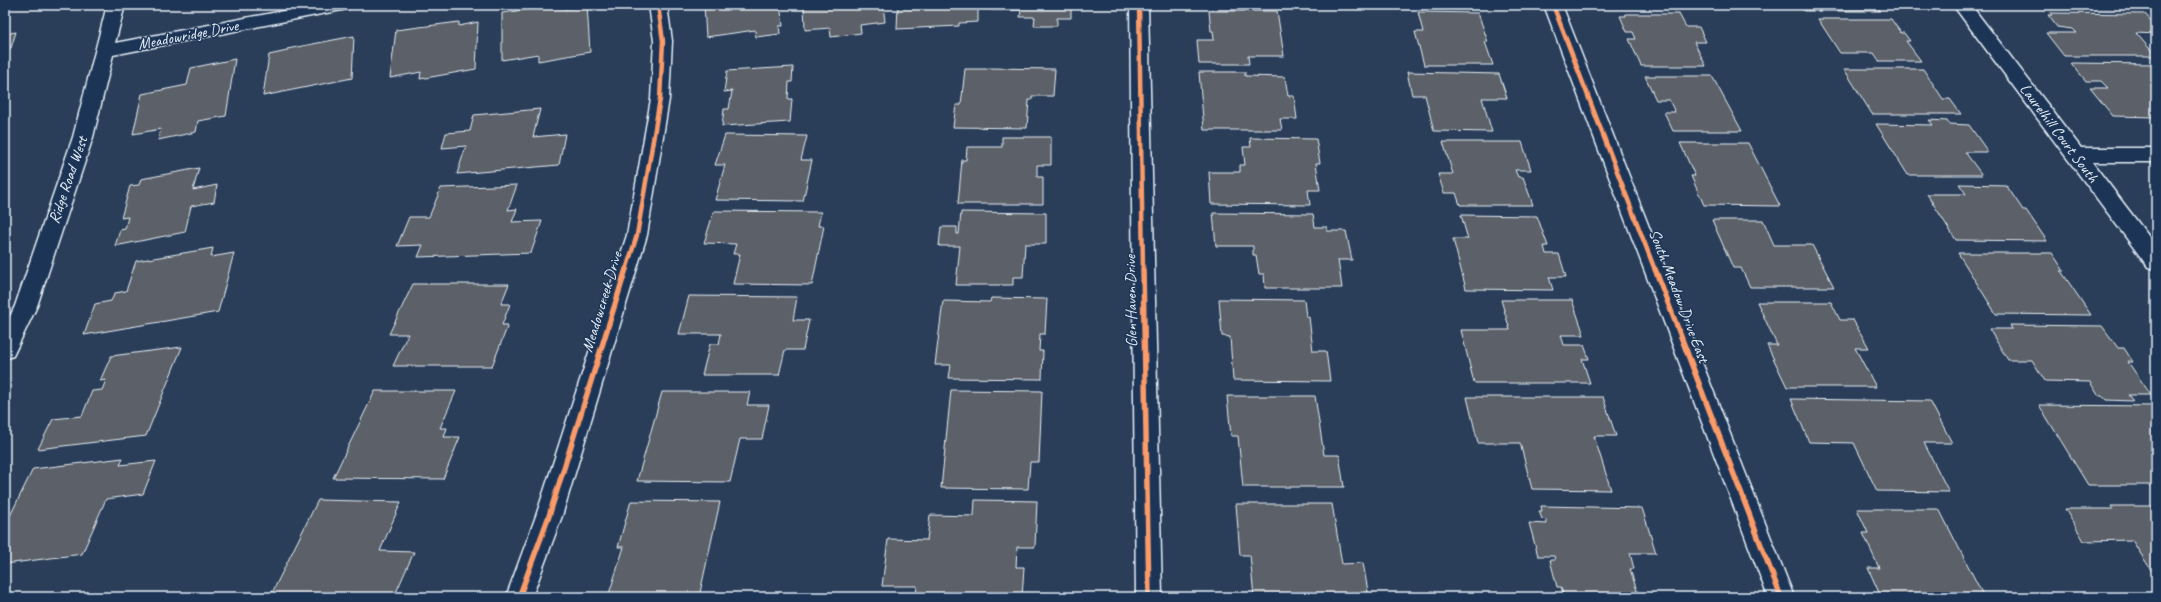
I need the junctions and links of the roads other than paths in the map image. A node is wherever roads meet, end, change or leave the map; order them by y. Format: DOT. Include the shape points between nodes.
graph roads {
  1 [pos="116,5"];
  2 [pos="342,5"];
  3 [pos="658,5"];
  4 [pos="1139,5"];
  5 [pos="1553,5"];
  6 [pos="1962,5"];
  7 [pos="105,51"];
  8 [pos="2076,155"];
  9 [pos="2156,155"];
  10 [pos="2156,261"];
  11 [pos="5,350"];
  12 [pos="519,597"];
  13 [pos="1149,597"];
  14 [pos="1781,597"];
  1 -- 7 [label="street, Ridge Road West"];
  2 -- 7 [label="street, Meadowridge Drive"];
  3 -- 12 [label="street, Meadowcreek Drive" via="663,41 660,99 636,235 549,516"];
  4 -- 13 [label="street, Glen Haven Drive"];
  5 -- 14 [label="street, South Meadow Drive East"];
  6 -- 8 [label="street, Laurelhill Court South"];
  7 -- 11 [label="street, Ridge Road West" via="83,138 26,306"];
  8 -- 9 [label="street"];
  8 -- 10 [label="street, Laurelhill Court South"];
}
